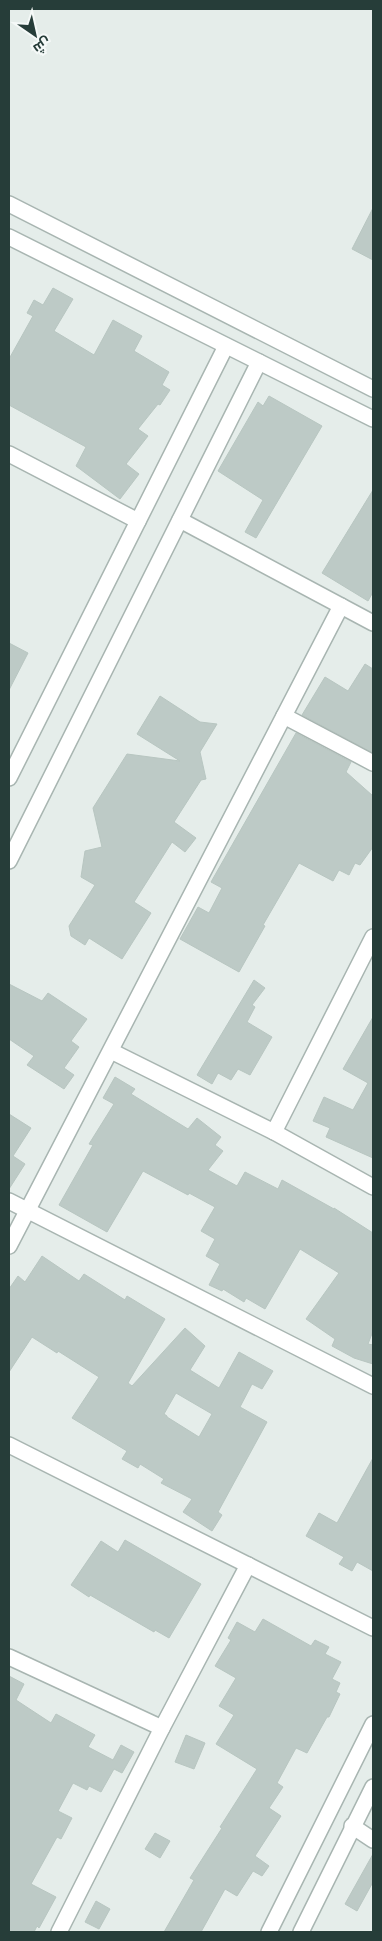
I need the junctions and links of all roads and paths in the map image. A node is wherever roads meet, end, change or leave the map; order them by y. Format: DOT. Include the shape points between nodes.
graph roads {
  1 [pos="9,204"];
  2 [pos="9,237"];
  3 [pos="226,346"];
  4 [pos="259,362"];
  5 [pos="373,389"];
  6 [pos="373,419"];
  7 [pos="9,454"];
  8 [pos="138,520"];
  9 [pos="180,520"];
  10 [pos="341,606"];
  11 [pos="373,623"];
  12 [pos="284,716"];
  13 [pos="373,763"];
  14 [pos="9,778"];
  15 [pos="9,861"];
  16 [pos="373,937"];
  17 [pos="111,1051"];
  18 [pos="274,1132"];
  19 [pos="373,1188"];
  20 [pos="9,1201"];
  21 [pos="27,1210"];
  22 [pos="9,1246"];
  23 [pos="373,1386"];
  24 [pos="9,1445"];
  25 [pos="248,1565"];
  26 [pos="373,1628"];
  27 [pos="9,1657"];
  28 [pos="373,1724"];
  29 [pos="162,1728"];
  30 [pos="373,1787"];
  31 [pos="352,1826"];
  32 [pos="373,1840"];
  33 [pos="59,1932"];
  34 [pos="269,1932"];
  35 [pos="301,1932"];
  1 -- 5 [label="street"];
  2 -- 3 [label="street"];
  3 -- 4 [label="street"];
  3 -- 8 [label="street"];
  4 -- 6 [label="street"];
  4 -- 9 [label="street"];
  7 -- 8 [label="street"];
  8 -- 14 [label="street"];
  9 -- 10 [label="street"];
  9 -- 15 [label="street"];
  10 -- 11 [label="street"];
  10 -- 12 [label="street"];
  12 -- 13 [label="street"];
  12 -- 17 [label="street"];
  16 -- 18 [label="street"];
  17 -- 18 [label="street"];
  17 -- 21 [label="street"];
  18 -- 19 [label="street"];
  20 -- 21 [label="street"];
  21 -- 22 [label="street"];
  21 -- 23 [label="street"];
  24 -- 25 [label="street"];
  25 -- 26 [label="street"];
  25 -- 29 [label="street"];
  27 -- 29 [label="street"];
  28 -- 34 [label="street"];
  29 -- 33 [label="street"];
  30 -- 31 [label="street"];
  31 -- 32 [label="street"];
  31 -- 35 [label="street"];
}
